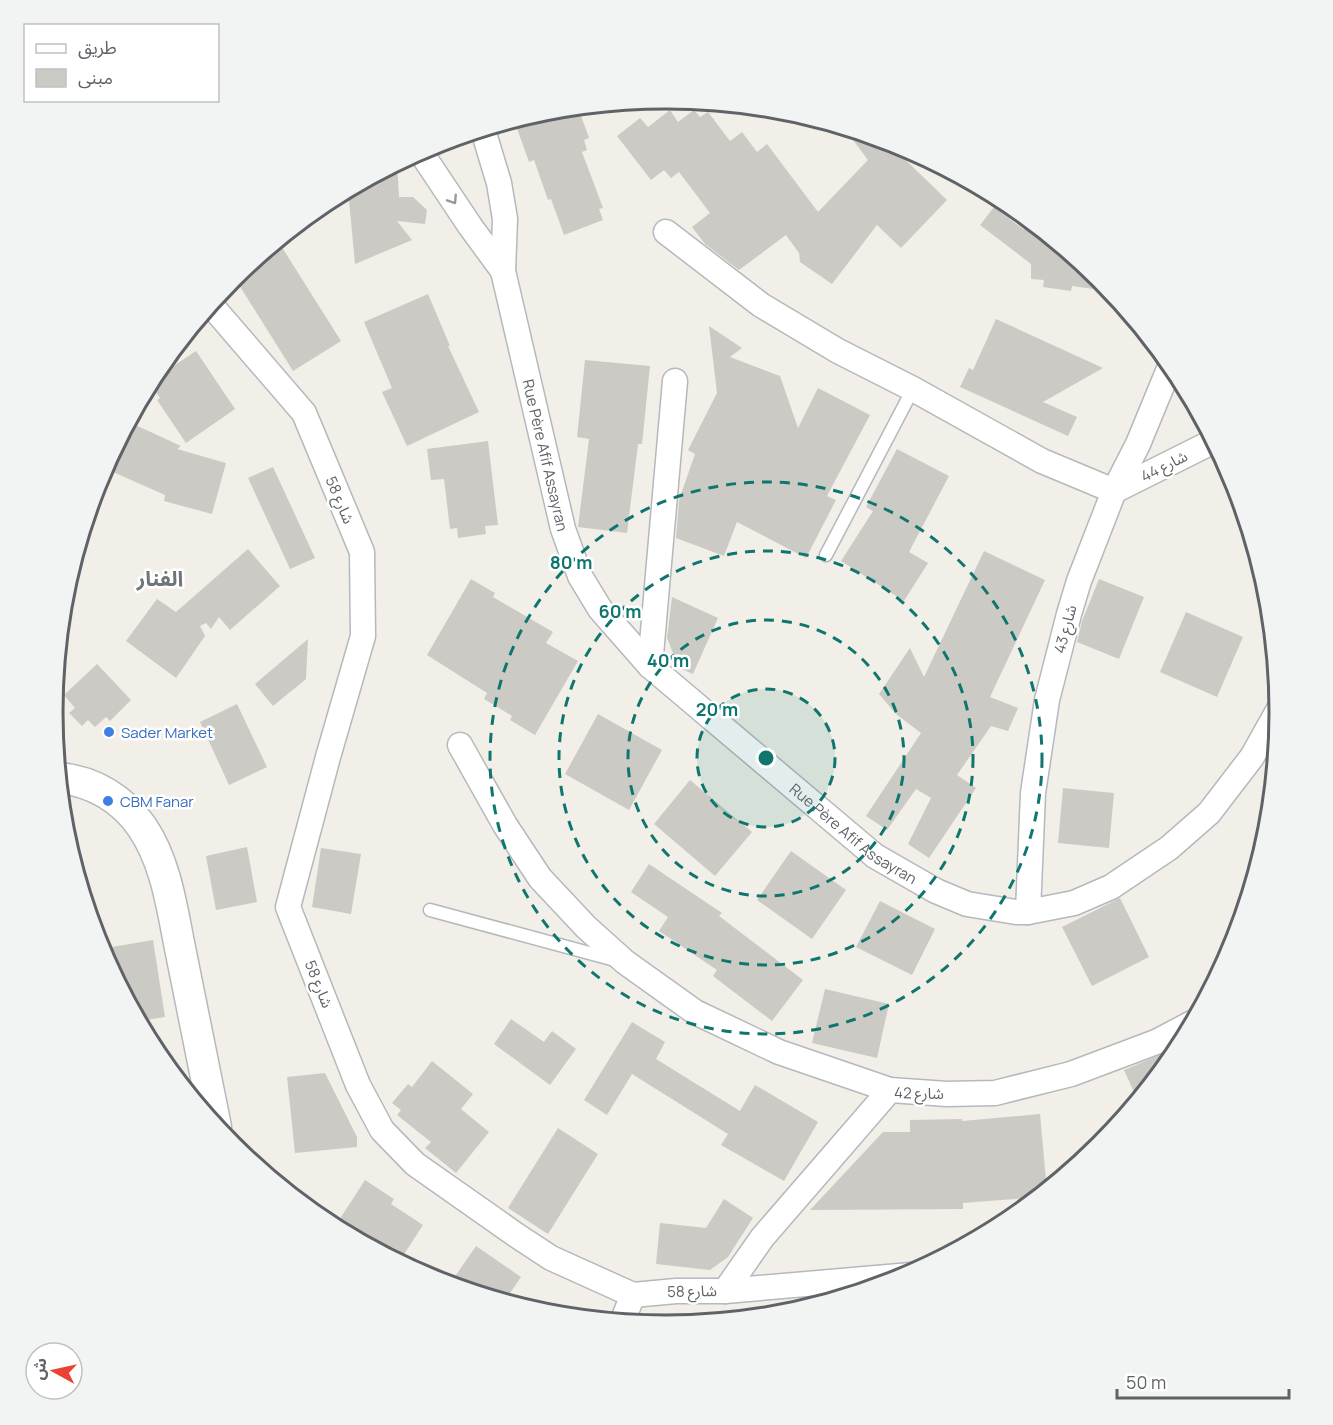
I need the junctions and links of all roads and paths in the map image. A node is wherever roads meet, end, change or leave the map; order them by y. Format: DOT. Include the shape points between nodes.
graph roads {
  1 [pos="485,137"];
  2 [pos="426,160"];
  3 [pos="666,232"];
  4 [pos="503,271"];
  5 [pos="216,311"];
  6 [pos="1166,375"];
  7 [pos="675,381"];
  8 [pos="913,389"];
  9 [pos="1207,444"];
  10 [pos="1113,492"];
  11 [pos="826,555"];
  12 [pos="650,666"];
  13 [pos="1270,725"];
  14 [pos="460,746"];
  15 [pos="1269,751"];
  16 [pos="1252,757"];
  17 [pos="67,779"];
  18 [pos="430,910"];
  19 [pos="1028,912"];
  20 [pos="625,962"];
  21 [pos="1179,1030"];
  22 [pos="890,1090"];
  23 [pos="212,1109"];
  24 [pos="876,1278"];
  25 [pos="725,1291"];
  26 [pos="633,1295"];
  27 [pos="624,1315"];
  1 -- 4 [label="street, Rue Père Afif Assayran" via="505,219"];
  2 -- 4 [label="street, Rue Père Afif Assayran, one-way"];
  3 -- 8 [label="street" via="761,305 838,351"];
  4 -- 12 [label="street, Rue Père Afif Assayran" via="563,529 579,576 600,609"];
  5 -- 26 [label="street, شارع 58" via="304,414 362,552 363,636 288,907 358,1085 382,1130 415,1164 551,1258"];
  6 -- 10 [label="street, شارع 43"];
  7 -- 12 [label="street"];
  8 -- 10 [label="street" via="1042,461"];
  8 -- 11 [label="lane"];
  9 -- 10 [label="street, شارع 44"];
  10 -- 19 [label="street, شارع 43" via="1076,592 1047,700 1033,794"];
  12 -- 19 [label="street, Rue Père Afif Assayran" via="875,856 967,904"];
  13 -- 16 [label="street, Rue Père Afif Assayran"];
  14 -- 20 [label="street" via="540,878"];
  15 -- 16 [label="street"];
  16 -- 19 [label="street, Rue Père Afif Assayran" via="1209,813 1169,848 1111,887 1074,903"];
  17 -- 23 [label="street" via="104,790 143,827 152,846 169,891"];
  18 -- 20 [label="lane"];
  20 -- 22 [label="street" via="695,1012 779,1052"];
  21 -- 22 [label="street, شارع 42" via="1071,1074 994,1093"];
  22 -- 25 [label="street, شارع 42" via="762,1238"];
  24 -- 25 [label="street, شارع 58"];
  25 -- 26 [label="street, شارع 58" via="676,1290"];
  26 -- 27 [label="street"];
}
